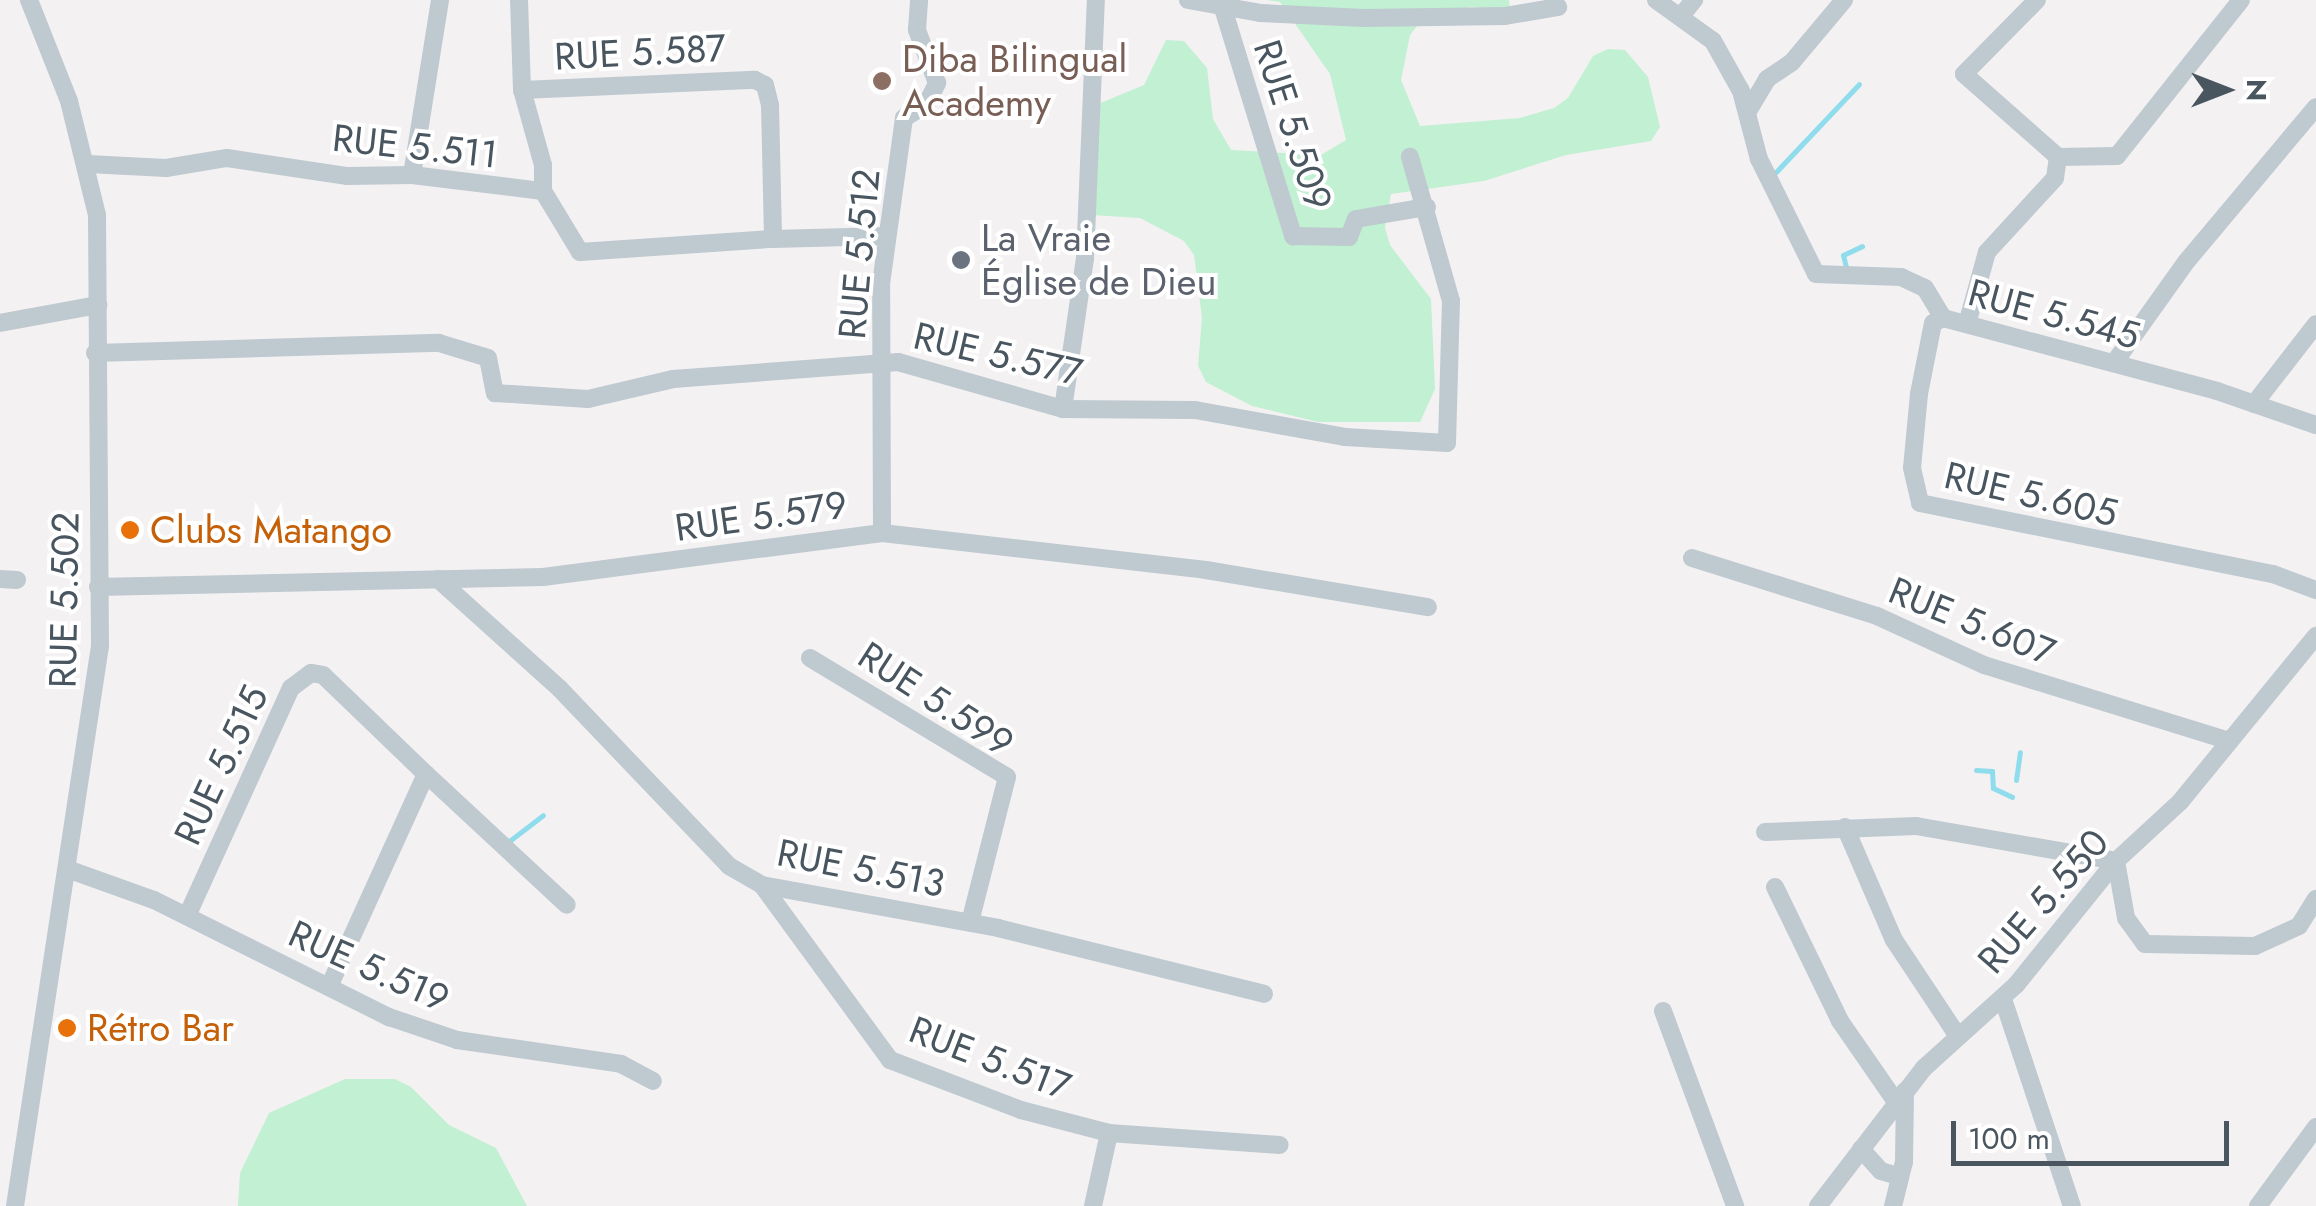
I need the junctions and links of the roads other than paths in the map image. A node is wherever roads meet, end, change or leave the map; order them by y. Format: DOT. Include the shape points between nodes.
graph roads {
  1 [pos="28,0"];
  2 [pos="440,0"];
  3 [pos="519,0"];
  4 [pos="919,0"];
  5 [pos="1096,0"];
  6 [pos="1188,0"];
  7 [pos="1656,0"];
  8 [pos="1694,0"];
  9 [pos="1844,0"];
  10 [pos="2037,0"];
  11 [pos="2241,0"];
  12 [pos="1558,7"];
  13 [pos="1223,8"];
  14 [pos="1681,16"];
  15 [pos="522,90"];
  16 [pos="2316,107"];
  17 [pos="1748,111"];
  18 [pos="1410,157"];
  19 [pos="2058,157"];
  20 [pos="88,164"];
  21 [pos="412,175"];
  22 [pos="543,191"];
  23 [pos="1428,207"];
  24 [pos="888,236"];
  25 [pos="773,239"];
  26 [pos="98,304"];
  27 [pos="1943,318"];
  28 [pos="0,322"];
  29 [pos="1967,324"];
  30 [pos="2316,324"];
  31 [pos="95,352"];
  32 [pos="2114,363"];
  33 [pos="882,364"];
  34 [pos="2254,404"];
  35 [pos="1064,409"];
  36 [pos="2316,425"];
  37 [pos="882,533"];
  38 [pos="1692,558"];
  39 [pos="438,579"];
  40 [pos="98,587"];
  41 [pos="2316,590"];
  42 [pos="1428,606"];
  43 [pos="2316,636"];
  44 [pos="810,658"];
  45 [pos="2230,741"];
  46 [pos="426,774"];
  47 [pos="1846,828"];
  48 [pos="1765,832"];
  49 [pos="2116,861"];
  50 [pos="70,870"];
  51 [pos="762,885"];
  52 [pos="1775,887"];
  53 [pos="2316,899"];
  54 [pos="567,905"];
  55 [pos="186,916"];
  56 [pos="970,922"];
  57 [pos="330,984"];
  58 [pos="1264,994"];
  59 [pos="2004,999"];
  60 [pos="1663,1011"];
  61 [pos="1957,1035"];
  62 [pos="653,1082"];
  63 [pos="1900,1096"];
  64 [pos="2316,1127"];
  65 [pos="1110,1133"];
  66 [pos="1280,1145"];
  67 [pos="1861,1149"];
  68 [pos="1896,1176"];
  69 [pos="15,1206"];
  70 [pos="1093,1206"];
  71 [pos="1735,1206"];
  72 [pos="1818,1206"];
  73 [pos="1893,1206"];
  74 [pos="2072,1206"];
  75 [pos="2258,1206"];
  1 -- 20 [label="street, RUE 5.502"];
  2 -- 21 [label="street"];
  3 -- 15 [label="street, RUE 5.511"];
  4 -- 24 [label="street, RUE 5.512" via="917,30 937,83 926,105 904,118"];
  5 -- 35 [label="street" via="1085,260"];
  6 -- 13 [label="street"];
  7 -- 14 [label="street, RUE 5.545"];
  8 -- 14 [label="street"];
  9 -- 17 [label="street" via="1792,62 1767,79"];
  10 -- 19 [label="street" via="1964,74"];
  11 -- 19 [label="street" via="2117,156"];
  12 -- 13 [label="street" via="1505,16 1364,18"];
  13 -- 23 [label="street, RUE 5.509" via="1293,236 1349,237 1356,219"];
  14 -- 17 [label="street, RUE 5.545" via="1712,41"];
  15 -- 22 [label="street, RUE 5.511" via="543,165"];
  15 -- 25 [label="street, RUE 5.587" via="755,80 765,85"];
  16 -- 32 [label="street" via="2186,262"];
  17 -- 27 [label="street, RUE 5.545" via="1759,160 1816,274 1901,277 1925,288"];
  18 -- 23 [label="street, RUE 5.577"];
  19 -- 29 [label="street" via="2054,178 1986,252"];
  20 -- 21 [label="street, RUE 5.511" via="152,168 227,158 348,176"];
  20 -- 26 [label="street, RUE 5.502" via="97,215"];
  21 -- 22 [label="street, RUE 5.511"];
  22 -- 25 [label="street" via="580,252"];
  23 -- 35 [label="street, RUE 5.577" via="1451,301 1447,443 1344,438 1195,410"];
  24 -- 25 [label="street"];
  24 -- 33 [label="street, RUE 5.512"];
  26 -- 28 [label="street"];
  26 -- 31 [label="street, RUE 5.502"];
  27 -- 29 [label="street, RUE 5.545"];
  27 -- 41 [label="street, RUE 5.605" via="1933,324 1919,394 1912,468 1920,503 2272,574"];
  29 -- 32 [label="street, RUE 5.545"];
  30 -- 34 [label="street"];
  31 -- 33 [label="street, RUE 5.577" via="440,343 488,358 494,394 588,399 674,379"];
  31 -- 40 [label="street, RUE 5.502"];
  32 -- 34 [label="street, RUE 5.545"];
  33 -- 35 [label="street, RUE 5.577" via="924,366"];
  33 -- 37 [label="street, RUE 5.512"];
  34 -- 36 [label="street, RUE 5.545"];
  37 -- 39 [label="street, RUE 5.579" via="543,577"];
  37 -- 42 [label="street, RUE 5.579" via="1206,570"];
  38 -- 45 [label="street, RUE 5.607" via="1877,616 2016,676"];
  39 -- 40 [label="street, RUE 5.579"];
  39 -- 51 [label="street, RUE 5.513" via="560,689 729,866"];
  40 -- 50 [label="street, RUE 5.502" via="94,709"];
  43 -- 45 [label="street, RUE 5.550"];
  44 -- 56 [label="street, RUE 5.599" via="1008,777"];
  45 -- 49 [label="street, RUE 5.550" via="2180,802"];
  46 -- 54 [label="street"];
  46 -- 55 [label="street, RUE 5.515" via="322,675 298,680"];
  46 -- 57 [label="street"];
  47 -- 48 [label="street"];
  47 -- 49 [label="street" via="1916,826"];
  47 -- 61 [label="street" via="1894,940"];
  49 -- 53 [label="street" via="2126,918 2145,944 2197,950 2255,946 2299,926"];
  49 -- 59 [label="street, RUE 5.550"];
  50 -- 55 [label="street, RUE 5.519"];
  50 -- 69 [label="street, RUE 5.502"];
  51 -- 56 [label="street, RUE 5.513"];
  51 -- 65 [label="street, RUE 5.517" via="890,1060 1021,1110"];
  52 -- 63 [label="street" via="1840,1022"];
  55 -- 57 [label="street, RUE 5.519"];
  56 -- 58 [label="street, RUE 5.513"];
  57 -- 62 [label="street, RUE 5.519" via="389,1018 457,1040 621,1064"];
  59 -- 61 [label="street, RUE 5.550"];
  59 -- 74 [label="street"];
  60 -- 71 [label="street"];
  61 -- 63 [label="street, RUE 5.550"];
  63 -- 67 [label="street, RUE 5.550"];
  63 -- 68 [label="street" via="1904,1162"];
  64 -- 75 [label="street"];
  65 -- 66 [label="street, RUE 5.517"];
  65 -- 70 [label="street"];
  67 -- 68 [label="street" via="1880,1172"];
  67 -- 72 [label="street, RUE 5.550"];
  68 -- 73 [label="street"];
}
